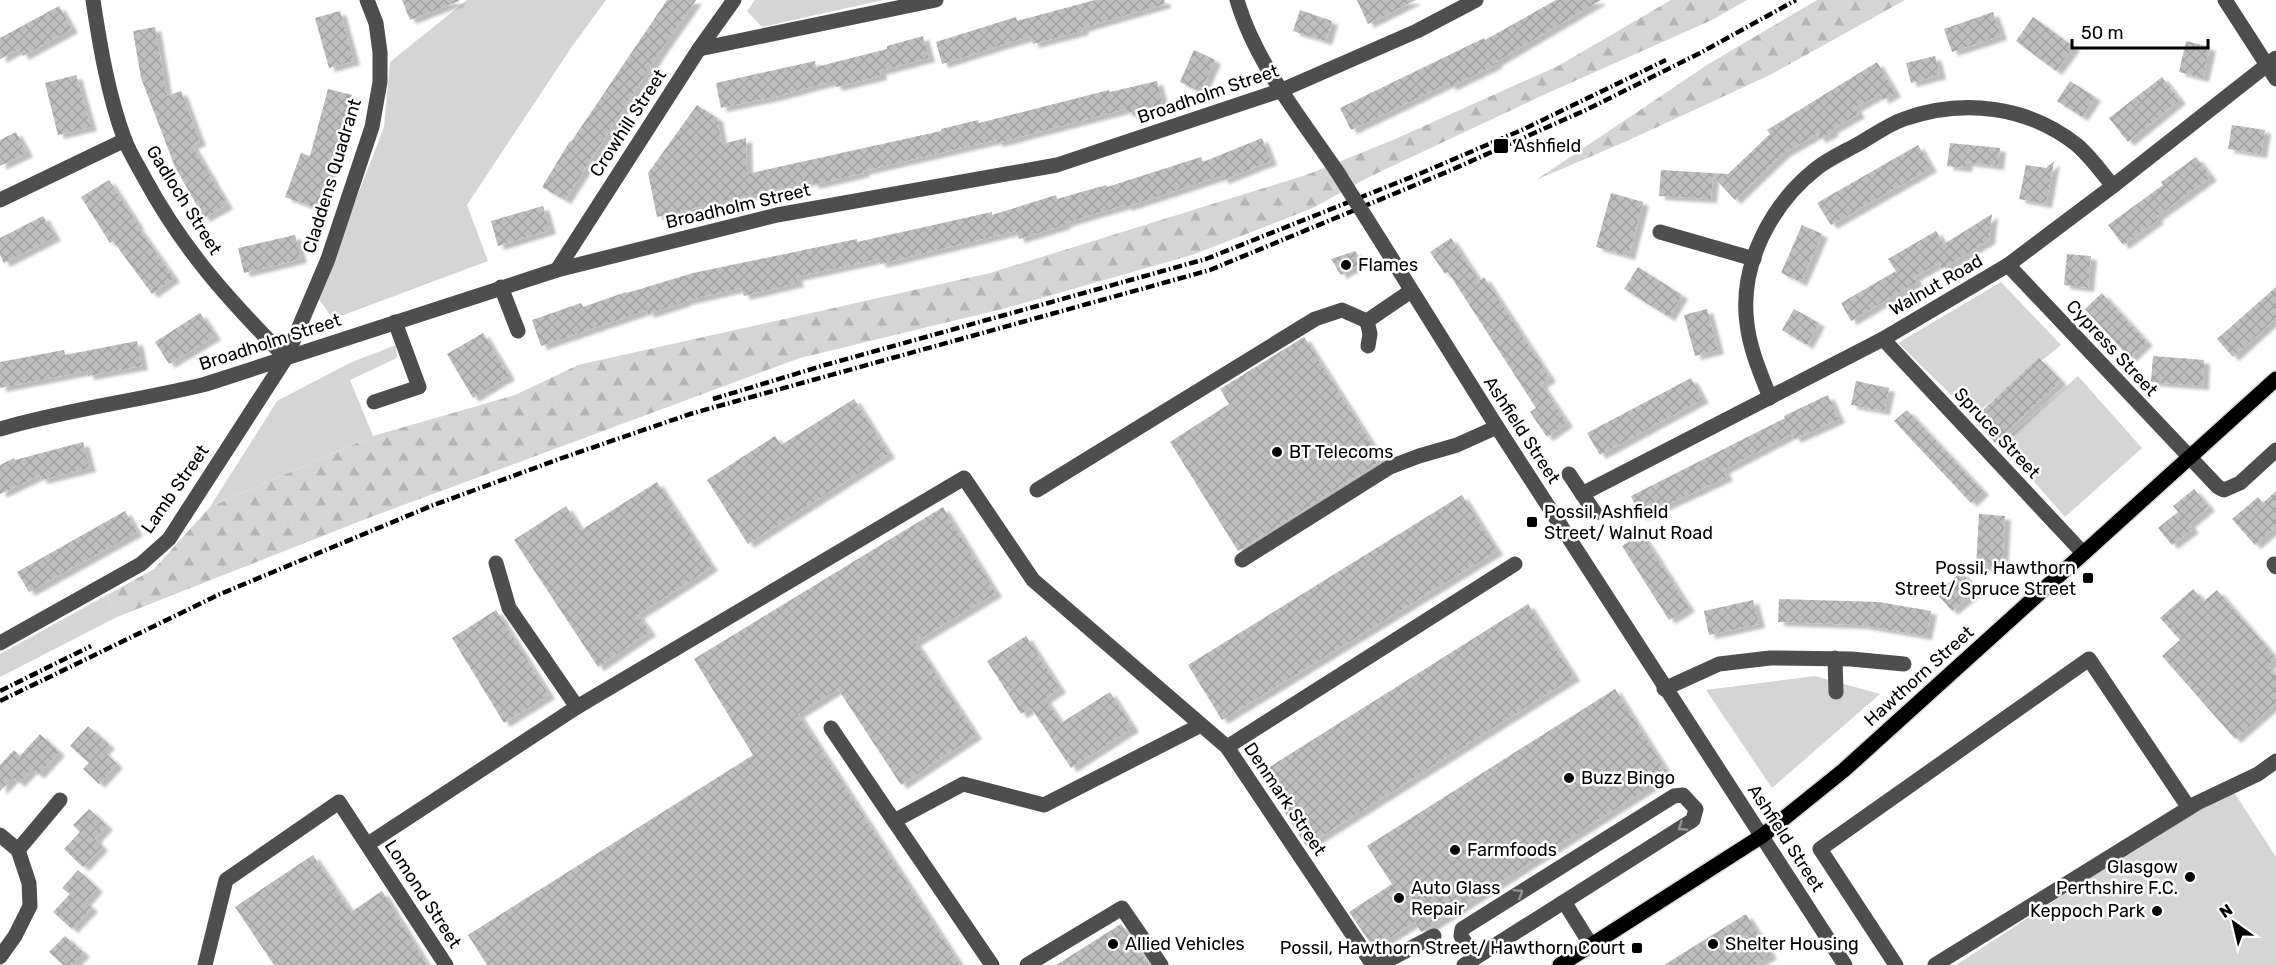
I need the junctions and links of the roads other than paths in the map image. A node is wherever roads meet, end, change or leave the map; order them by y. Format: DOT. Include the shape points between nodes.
graph roads {
  1 [pos="93,0"];
  2 [pos="367,0"];
  3 [pos="734,0"];
  4 [pos="936,0"];
  5 [pos="1237,0"];
  6 [pos="1476,0"];
  7 [pos="2224,0"];
  8 [pos="699,49"];
  9 [pos="2272,62"];
  10 [pos="2276,79"];
  11 [pos="1282,90"];
  12 [pos="125,140"];
  13 [pos="2113,186"];
  14 [pos="0,200"];
  15 [pos="1660,232"];
  16 [pos="1754,259"];
  17 [pos="2008,265"];
  18 [pos="557,270"];
  19 [pos="501,287"];
  20 [pos="1411,291"];
  21 [pos="1367,321"];
  22 [pos="395,322"];
  23 [pos="518,331"];
  24 [pos="1883,339"];
  25 [pos="1368,346"];
  26 [pos="286,358"];
  27 [pos="2276,379"];
  28 [pos="1770,398"];
  29 [pos="374,402"];
  30 [pos="1497,427"];
  31 [pos="0,429"];
  32 [pos="2276,450"];
  33 [pos="2189,457"];
  34 [pos="1569,474"];
  35 [pos="1037,490"];
  36 [pos="1582,494"];
  37 [pos="1595,513"];
  38 [pos="2083,554"];
  39 [pos="1242,560"];
  40 [pos="496,563"];
  41 [pos="1515,564"];
  42 [pos="0,643"];
  43 [pos="1834,658"];
  44 [pos="1904,664"];
  45 [pos="1665,688"];
  46 [pos="1836,692"];
  47 [pos="577,706"];
  48 [pos="1201,725"];
  49 [pos="831,728"];
  50 [pos="1227,747"];
  51 [pos="2276,761"];
  52 [pos="60,800"];
  53 [pos="2189,808"];
  54 [pos="894,821"];
  55 [pos="0,835"];
  56 [pos="1761,836"];
  57 [pos="368,844"];
  58 [pos="18,850"];
  59 [pos="1562,903"];
  60 [pos="1434,936"];
  61 [pos="1591,945"];
  62 [pos="0,957"];
  63 [pos="1469,961"];
  64 [pos="205,965"];
  65 [pos="446,965"];
  66 [pos="992,965"];
  67 [pos="1027,965"];
  68 [pos="1161,965"];
  69 [pos="1373,965"];
  70 [pos="1379,965"];
  71 [pos="1560,965"];
  72 [pos="1845,965"];
  73 [pos="1896,965"];
  74 [pos="1935,965"];
  1 -- 12 [label="street, Gadloch Street" via="103,63"];
  2 -- 26 [label="street, Claddens Quadrant" via="376,23 380,52 380,82 372,127 328,259"];
  3 -- 8 [label="street, Crowhill Street"];
  4 -- 8 [label="street"];
  5 -- 11 [label="street, Ashfield Street" via="1262,59"];
  6 -- 11 [label="street, Broadholm Street" via="1417,31"];
  7 -- 9 [label="street"];
  8 -- 18 [label="street, Crowhill Street"];
  9 -- 10 [label="street"];
  9 -- 13 [label="street, Walnut Road"];
  11 -- 18 [label="street, Broadholm Street" via="1057,165 777,215"];
  11 -- 20 [label="street, Ashfield Street, bridge"];
  12 -- 14 [label="street"];
  12 -- 26 [label="street, Gadloch Street" via="182,240 223,292"];
  13 -- 16 [label="street" via="2078,146 2051,128 2020,115 1988,107 1959,106 1932,111 1902,119 1818,167 1777,209"];
  13 -- 17 [label="street, Walnut Road"];
  15 -- 16 [label="street"];
  16 -- 28 [label="street" via="1746,322"];
  17 -- 24 [label="street, Walnut Road"];
  17 -- 33 [label="street, Cypress Street"];
  18 -- 19 [label="street, Broadholm Street"];
  19 -- 22 [label="street, Broadholm Street"];
  19 -- 23 [label="street"];
  20 -- 21 [label="street"];
  20 -- 30 [label="street, Ashfield Street"];
  21 -- 25 [label="street"];
  21 -- 35 [label="street" via="1342,310 1316,318"];
  22 -- 26 [label="street, Broadholm Street"];
  22 -- 29 [label="street" via="419,387"];
  24 -- 28 [label="street, Walnut Road"];
  24 -- 38 [label="street, Spruce Street"];
  26 -- 31 [label="street, Broadholm Street" via="167,394 59,413"];
  26 -- 42 [label="street, Lamb Street" via="169,539 141,564"];
  27 -- 33 [label="main road, Hawthorn Street"];
  28 -- 36 [label="street, Walnut Road"];
  30 -- 39 [label="street" via="1390,467"];
  30 -- 45 [label="street, Ashfield Street"];
  32 -- 33 [label="street, Cypress Street" via="2240,483 2224,490"];
  33 -- 38 [label="main road, Hawthorn Street"];
  34 -- 36 [label="street"];
  36 -- 37 [label="street"];
  38 -- 56 [label="main road, Hawthorn Street" via="1844,771"];
  40 -- 47 [label="street" via="509,608"];
  41 -- 50 [label="street"];
  43 -- 44 [label="street"];
  43 -- 45 [label="street" via="1770,658 1719,664"];
  43 -- 46 [label="street"];
  45 -- 56 [label="street, Ashfield Street"];
  47 -- 48 [label="street, Denmark Street" via="964,478 1033,580"];
  47 -- 57 [label="street"];
  48 -- 50 [label="street, Denmark Street"];
  48 -- 54 [label="street" via="1044,805 963,784"];
  49 -- 54 [label="street"];
  50 -- 69 [label="street, Denmark Street"];
  51 -- 53 [label="street"];
  52 -- 58 [label="street"];
  53 -- 73 [label="street" via="2089,659 1820,849"];
  53 -- 74 [label="street"];
  54 -- 66 [label="street"];
  55 -- 58 [label="street"];
  56 -- 61 [label="main road, Hawthorn Street"];
  56 -- 72 [label="street, Ashfield Street"];
  57 -- 64 [label="street, Lomond Street" via="339,802 226,880"];
  57 -- 65 [label="street, Lomond Street"];
  58 -- 62 [label="street" via="29,883 30,906"];
  59 -- 61 [label="street"];
  59 -- 63 [label="street"];
  63 -- 59 [label="street, one-way" via="1462,929 1674,796 1680,794 1696,809 1693,820"];
  60 -- 70 [label="street"];
  61 -- 71 [label="main road, Hawthorn Street"];
  67 -- 68 [label="street" via="1122,908"];
}
